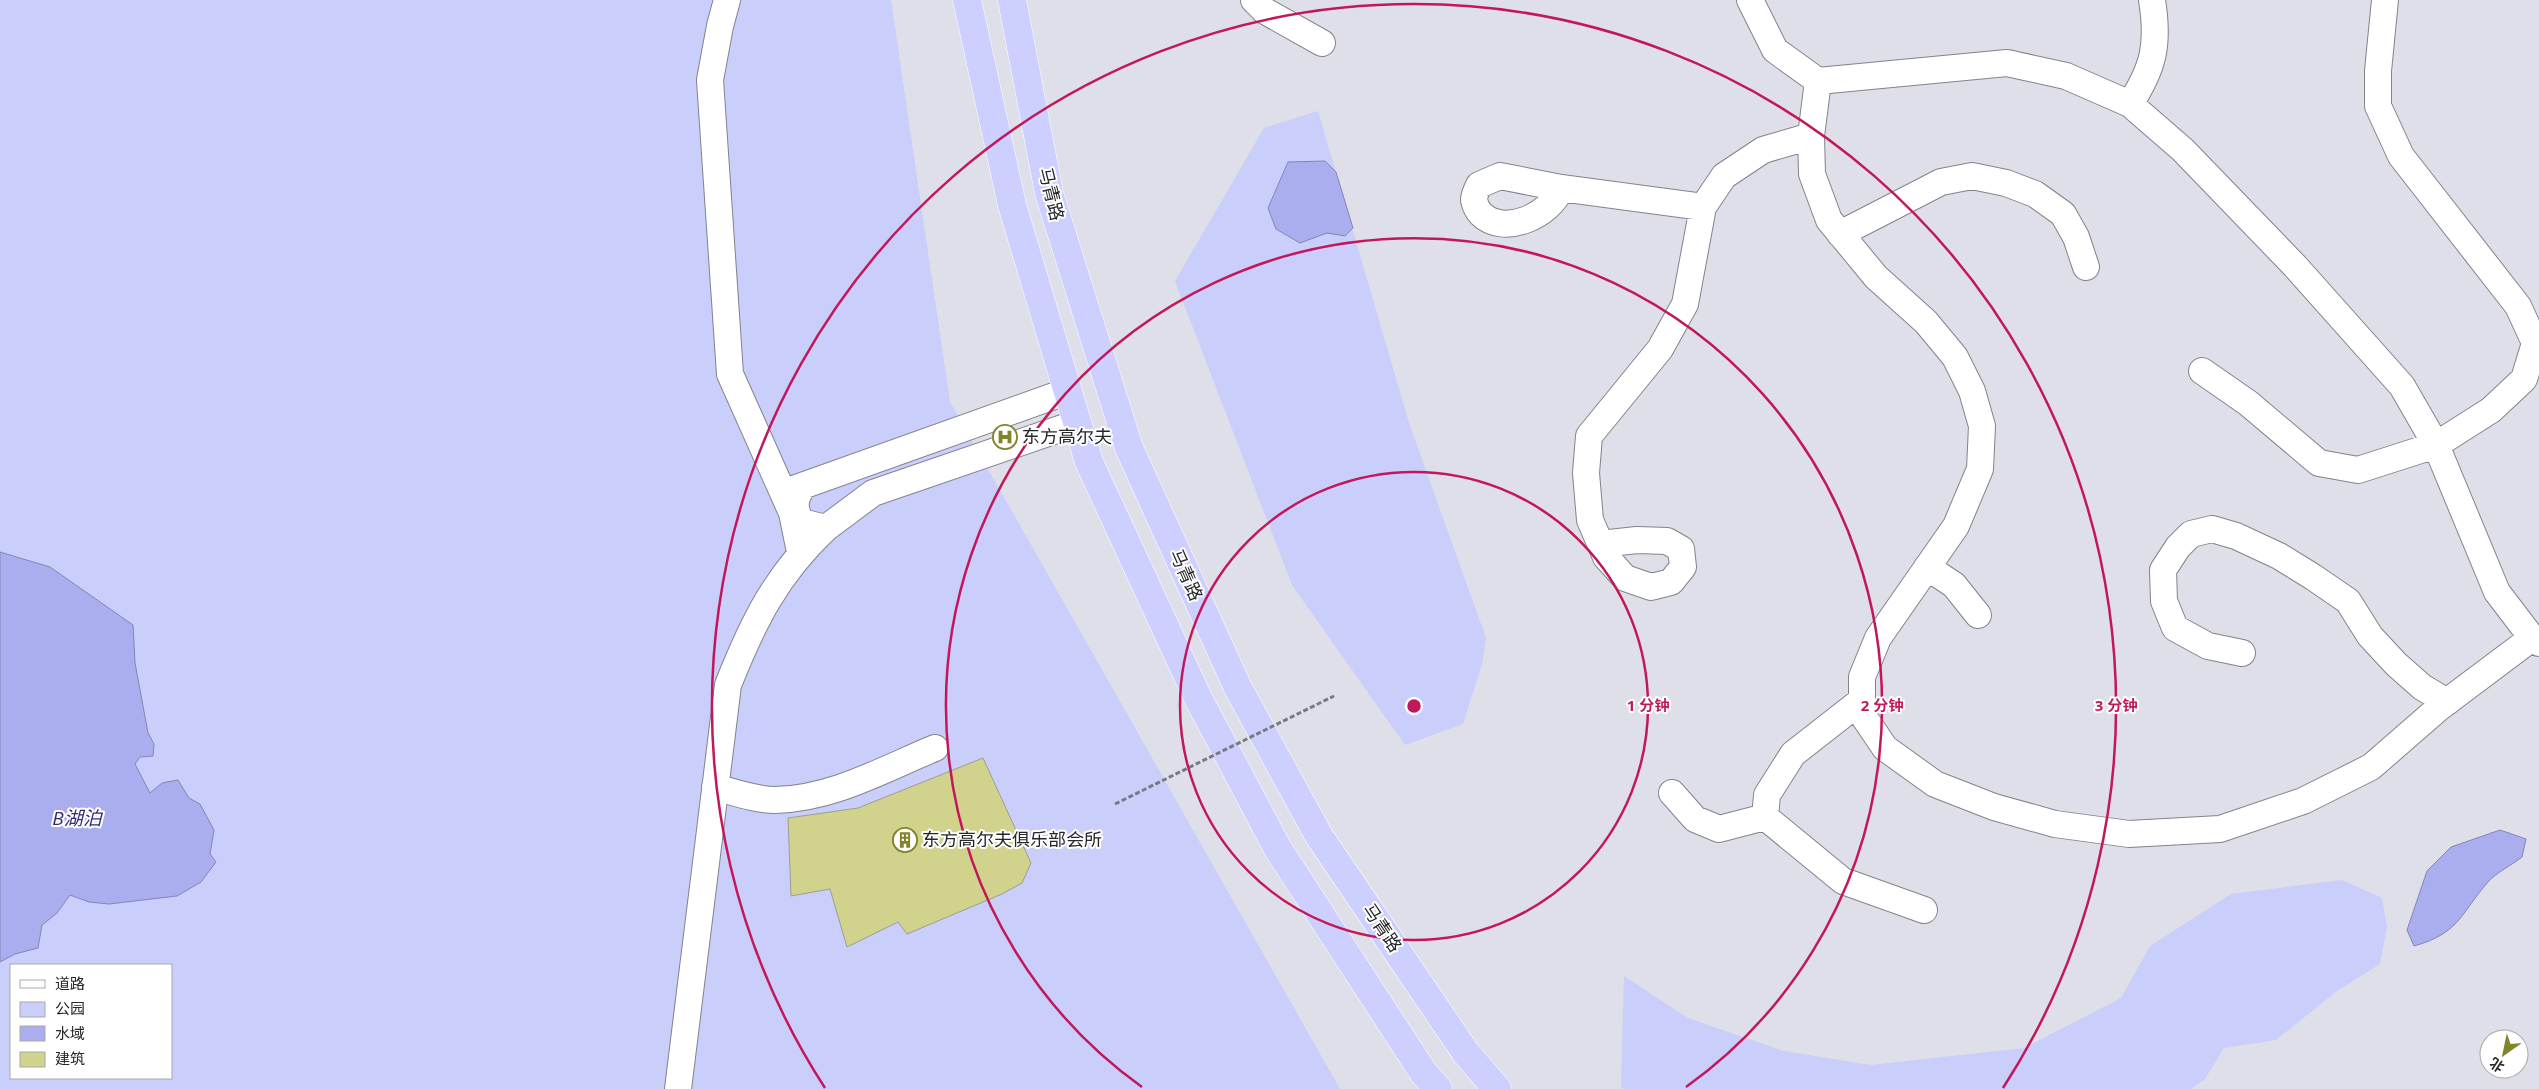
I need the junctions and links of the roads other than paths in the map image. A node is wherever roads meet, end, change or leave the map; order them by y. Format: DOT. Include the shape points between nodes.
graph roads {
  1 [pos="727,0"];
  2 [pos="967,0"];
  3 [pos="1012,0"];
  4 [pos="1254,0"];
  5 [pos="1750,0"];
  6 [pos="2152,0"];
  7 [pos="2385,0"];
  8 [pos="1322,43"];
  9 [pos="1818,81"];
  10 [pos="2130,104"];
  11 [pos="1812,136"];
  12 [pos="1562,188"];
  13 [pos="1702,207"];
  14 [pos="1840,234"];
  15 [pos="2086,267"];
  16 [pos="2202,371"];
  17 [pos="1068,391"];
  18 [pos="1077,423"];
  19 [pos="2436,445"];
  20 [pos="794,489"];
  21 [pos="826,528"];
  22 [pos="1600,544"];
  23 [pos="800,552"];
  24 [pos="1927,567"];
  25 [pos="1978,615"];
  26 [pos="2536,640"];
  27 [pos="2242,653"];
  28 [pos="1862,700"];
  29 [pos="2447,702"];
  30 [pos="935,748"];
  31 [pos="715,787"];
  32 [pos="1672,793"];
  33 [pos="1765,817"];
  34 [pos="1924,910"];
  35 [pos="678,1089"];
  36 [pos="1438,1089"];
  37 [pos="1497,1089"];
  1 -- 20 [label="lane" via="710,80 730,374"];
  2 -- 17 [label="highway" via="1012,205"];
  3 -- 37 [label="highway, 马青路" via="1049,194 1133,457 1238,688 1319,836 1466,1052"];
  4 -- 8 [label="lane" via="1265,10"];
  5 -- 9 [label="lane" via="1775,50"];
  6 -- 10 [label="lane" via="2156,29 2153,51 2147,79"];
  7 -- 19 [label="lane" via="2378,106 2401,156 2518,306 2535,343 2524,379 2491,410"];
  9 -- 10 [label="lane" via="2007,63 2066,76"];
  9 -- 11 [label="lane"];
  10 -- 19 [label="lane" via="2184,150 2295,266 2402,386"];
  11 -- 13 [label="lane" via="1762,150 1724,176"];
  11 -- 14 [label="lane" via="1812,174 1828,220"];
  12 -- 13 [label="lane"];
  13 -- 22 [label="lane" via="1685,304 1660,350 1589,436 1586,473 1590,520"];
  14 -- 15 [label="lane" via="1942,182 1972,176 2006,183 2035,194 2063,214 2076,237"];
  14 -- 24 [label="lane" via="1876,277 1926,322 1955,357 1972,391 1982,426 1980,469 1956,526"];
  16 -- 19 [label="lane" via="2248,403 2319,463 2358,470"];
  17 -- 18 [label="highway"];
  17 -- 20 [label="lane"];
  18 -- 21 [label="lane" via="873,494"];
  18 -- 36 [label="highway" via="1089,462 1198,698 1278,849 1423,1072"];
  19 -- 26 [label="lane" via="2497,592"];
  20 -- 21 [label="lane" via="794,508 801,522"];
  20 -- 23 [label="lane" via="792,513"];
  21 -- 23 [label="lane"];
  23 -- 31 [label="lane" via="748,633 728,685"];
  24 -- 25 [label="lane" via="1954,585"];
  24 -- 28 [label="lane" via="1878,638 1862,677"];
  26 -- 29 [label="lane"];
  27 -- 29 [label="lane" via="2208,646 2175,628 2164,601 2164,570 2178,547 2192,534 2212,529 2236,536 2313,577 2348,602 2370,636 2396,664 2422,687"];
  28 -- 29 [label="lane" via="1862,714 1885,748 1935,784 1994,808 2055,824 2129,834 2220,828 2303,801 2371,767"];
  28 -- 33 [label="lane" via="1793,754 1766,795"];
  30 -- 31 [label="lane" via="825,794 774,800"];
  31 -- 35 [label="lane"];
  32 -- 33 [label="lane" via="1695,819 1719,829"];
  33 -- 34 [label="lane" via="1843,881"];
}
